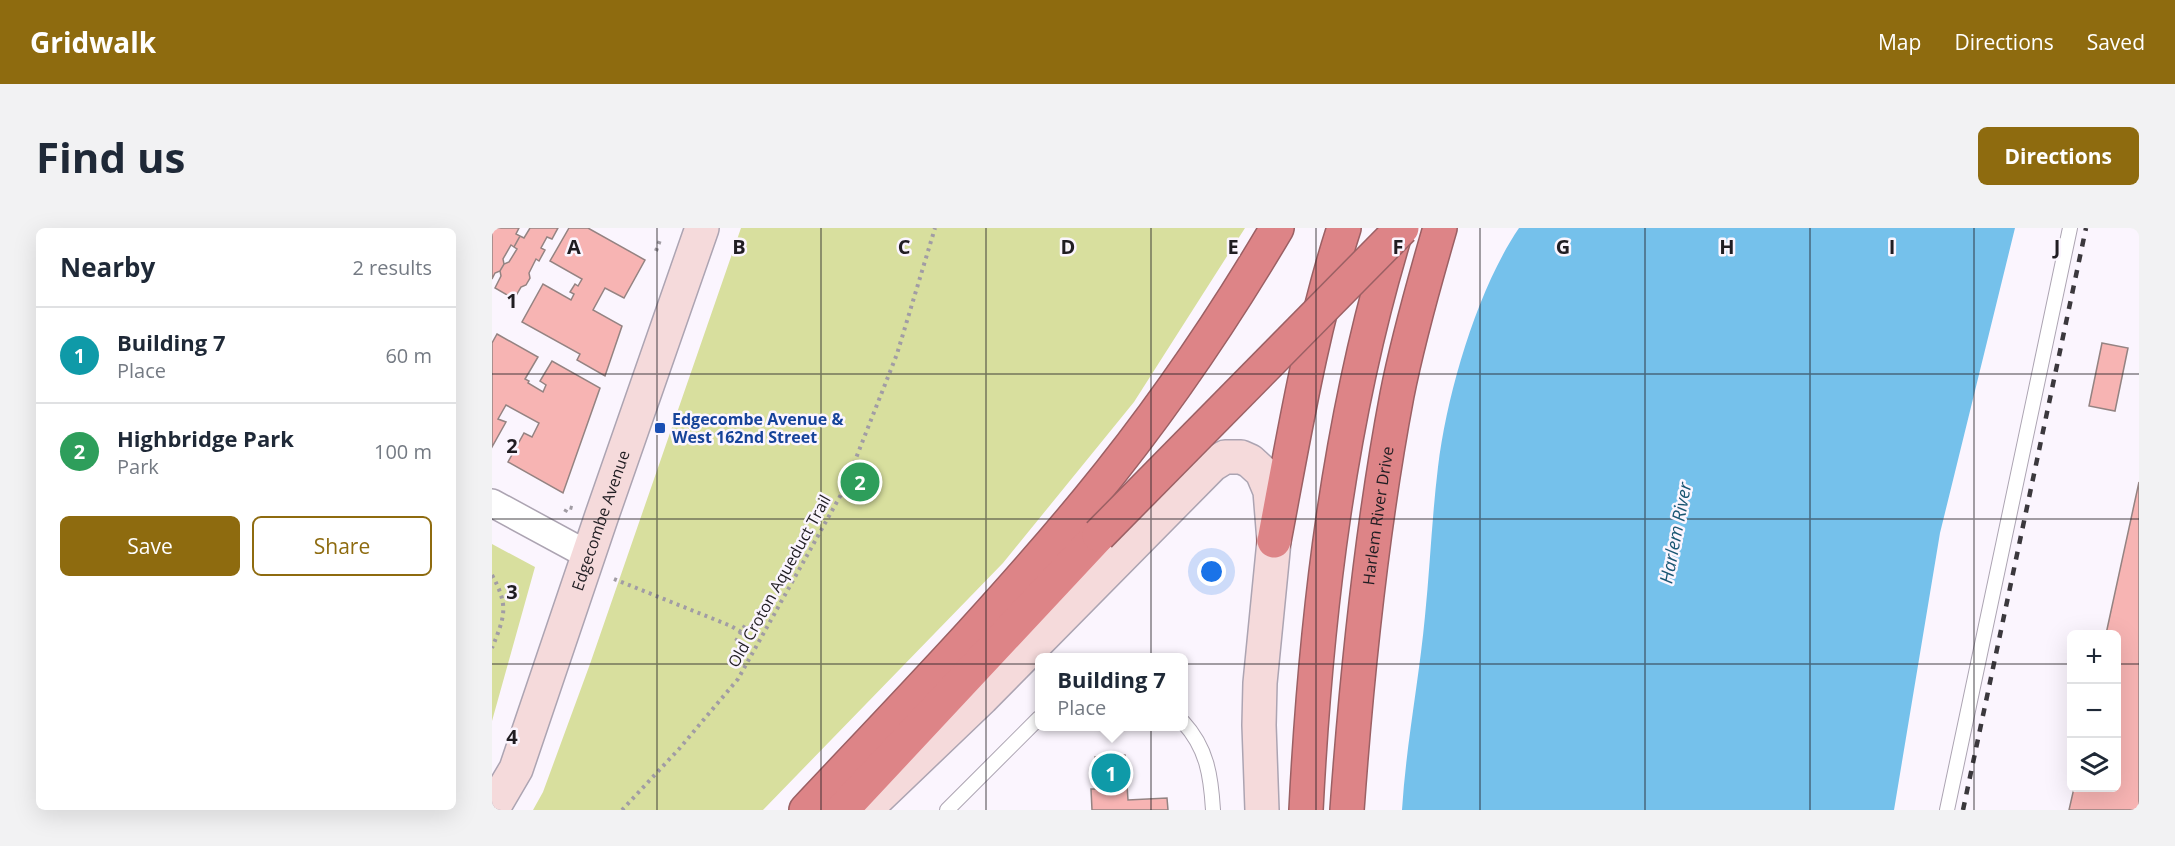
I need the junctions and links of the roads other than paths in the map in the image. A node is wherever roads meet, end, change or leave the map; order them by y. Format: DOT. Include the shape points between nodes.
graph roads {
  1 [pos="1277,228"];
  2 [pos="1344,228"];
  3 [pos="1397,228"];
  4 [pos="1402,228"];
  5 [pos="1440,228"];
  6 [pos="2070,228"];
  7 [pos="685,233"];
  8 [pos="492,503"];
  9 [pos="1274,541"];
  10 [pos="588,555"];
  11 [pos="1035,722"];
  12 [pos="1188,728"];
  13 [pos="1306,804"];
  14 [pos="492,810"];
  15 [pos="806,810"];
  16 [pos="842,810"];
  17 [pos="865,810"];
  18 [pos="947,810"];
  19 [pos="1213,810"];
  20 [pos="1262,810"];
  21 [pos="1347,810"];
  22 [pos="1947,810"];
  1 -- 15 [label="highway" via="1216,327 1089,498 980,626"];
  2 -- 9 [label="highway" via="1327,280 1305,375"];
  3 -- 13 [label="highway" via="1369,331 1344,448 1320,622"];
  4 -- 16 [label="highway, bridge" via="1099,535"];
  5 -- 21 [label="highway, Harlem River Drive" via="1407,351 1382,483 1359,655"];
  6 -- 22 [label="lane"];
  7 -- 10 [label="main road, Edgecombe Avenue"];
  8 -- 10 [label="street"];
  9 -- 17 [label="main road" via="1270,491 1262,472 1241,457 1218,460"];
  9 -- 20 [label="main road" via="1258,725"];
  10 -- 14 [label="main road, Edgecombe Avenue" via="516,769"];
  11 -- 18 [label="lane"];
  12 -- 19 [label="lane" via="1206,758"];
}
